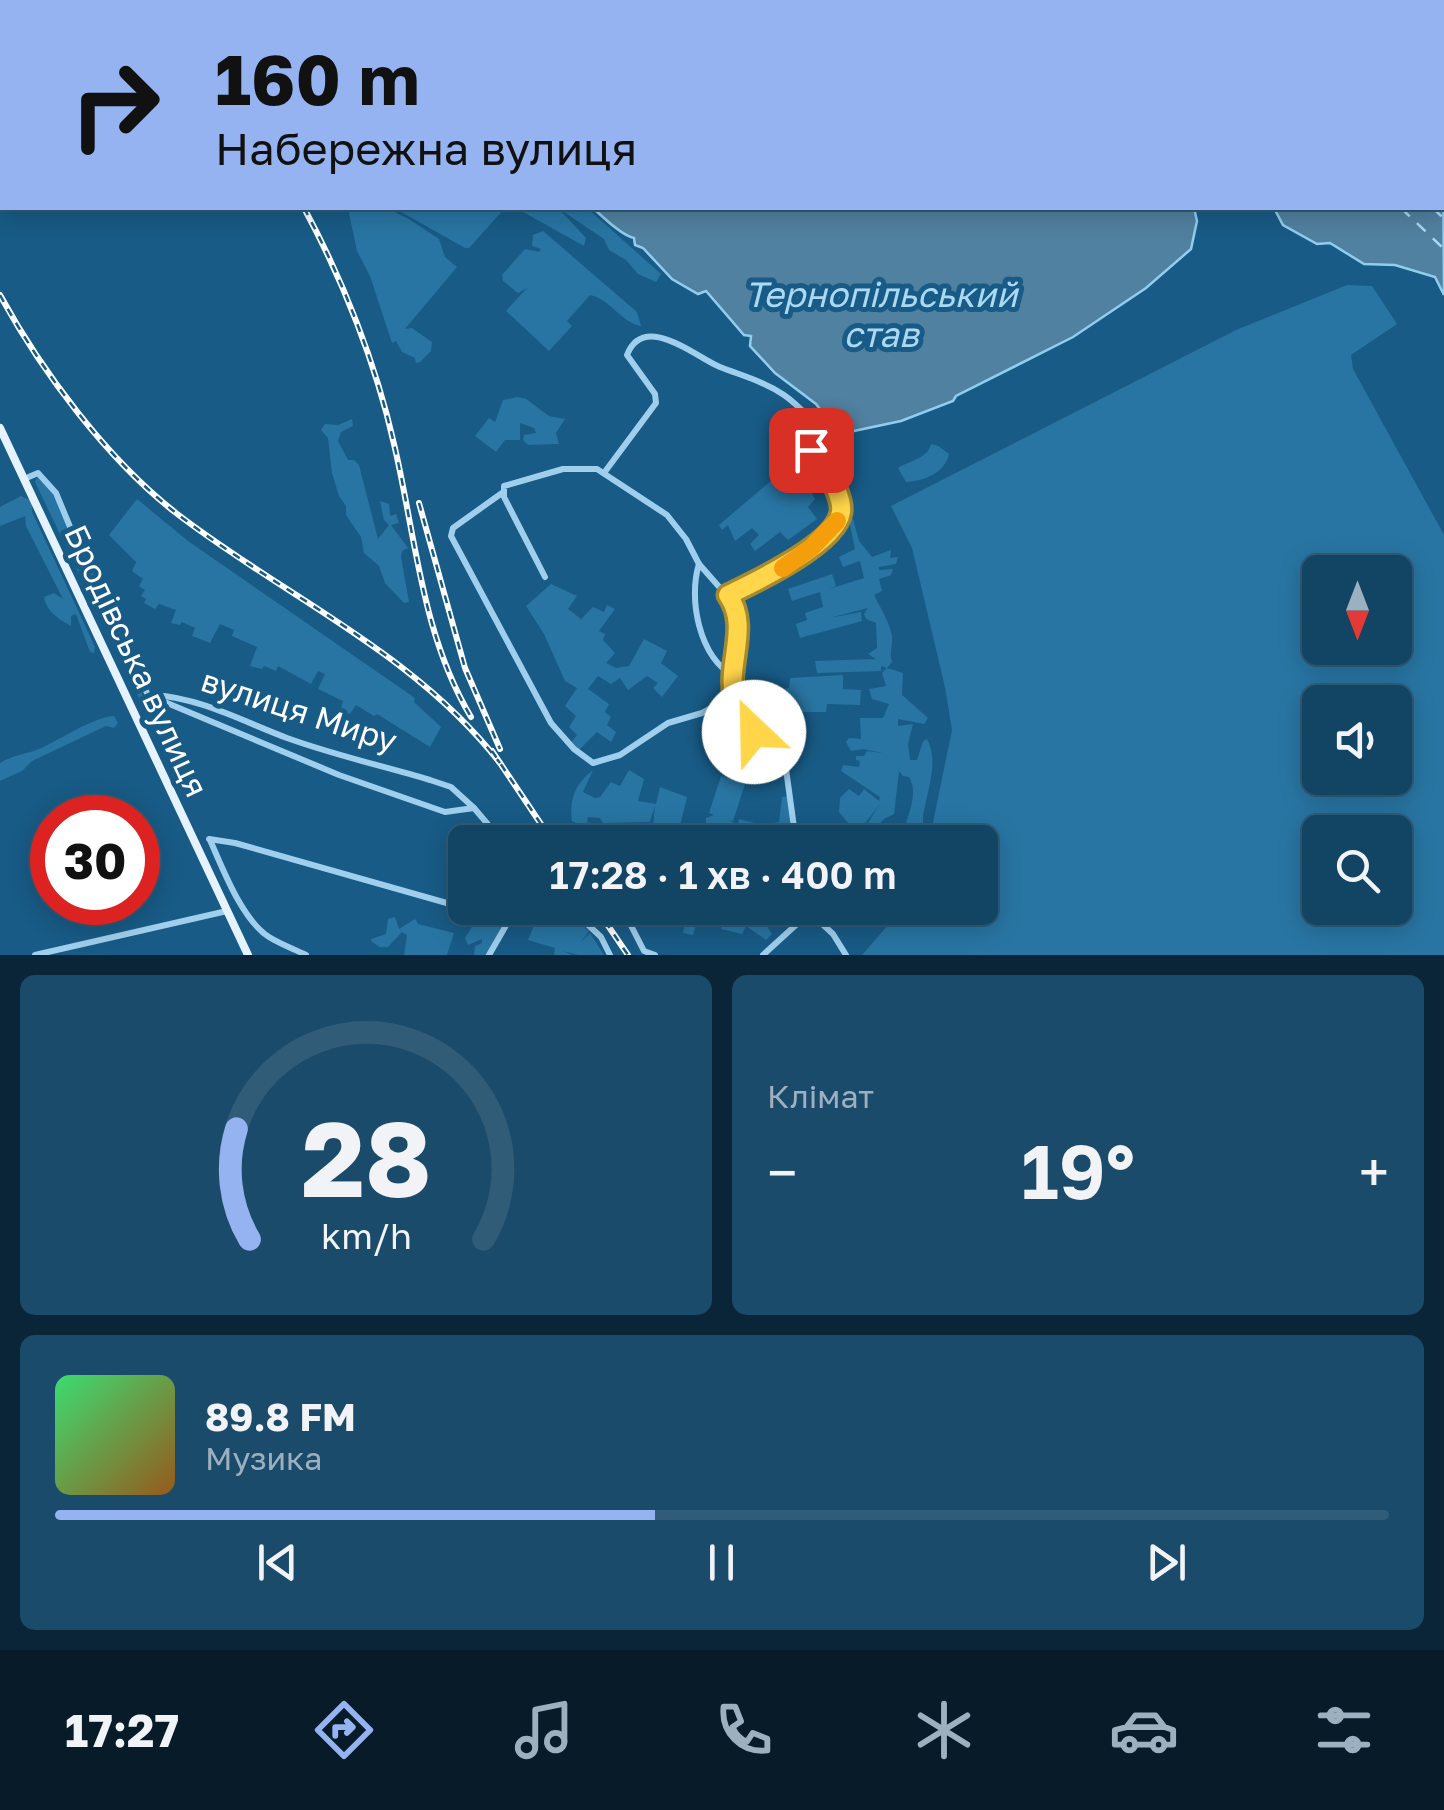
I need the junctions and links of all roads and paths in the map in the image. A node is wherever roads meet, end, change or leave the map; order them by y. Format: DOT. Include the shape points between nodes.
graph roads {
  1 [pos="0,428"];
  2 [pos="836,442"];
  3 [pos="811,450"];
  4 [pos="604,472"];
  5 [pos="24,479"];
  6 [pos="503,489"];
  7 [pos="699,564"];
  8 [pos="545,578"];
  9 [pos="728,595"];
  10 [pos="734,676"];
  11 [pos="148,695"];
  12 [pos="734,696"];
  13 [pos="474,808"];
  14 [pos="488,825"];
  15 [pos="794,825"];
  16 [pos="209,839"];
  17 [pos="194,846"];
  18 [pos="448,903"];
  19 [pos="228,913"];
  20 [pos="506,925"];
  21 [pos="588,925"];
  22 [pos="631,925"];
  23 [pos="792,925"];
  24 [pos="823,925"];
  25 [pos="35,955"];
  26 [pos="248,955"];
  27 [pos="306,955"];
  28 [pos="489,955"];
  29 [pos="610,955"];
  30 [pos="654,955"];
  31 [pos="763,955"];
  32 [pos="846,955"];
  1 -- 5 [label="main road, Бродівська вулиця"];
  2 -- 4 [label="street" via="762,381 721,368 668,338 652,338 637,342 628,355 656,403"];
  3 -- 9 [label="street" via="832,476 840,518 787,566"];
  4 -- 6 [label="street" via="563,469"];
  4 -- 7 [label="street" via="667,515"];
  5 -- 11 [label="street" via="38,473 56,494"];
  5 -- 17 [label="main road, Бродівська вулиця"];
  6 -- 8 [label="street"];
  6 -- 12 [label="street" via="451,536 551,723 574,749 593,763 606,761 664,725"];
  7 -- 9 [label="street"];
  7 -- 10 [label="street" via="694,607 714,656"];
  9 -- 10 [label="street" via="739,620"];
  10 -- 12 [label="street"];
  11 -- 13 [label="street, вулиця Миру" via="176,697 430,780"];
  11 -- 13 [label="street, вулиця Миру" via="445,812"];
  12 -- 15 [label="street" via="786,769"];
  13 -- 14 [label="street, вулиця Миру"];
  16 -- 17 [label="street"];
  16 -- 18 [label="street"];
  16 -- 27 [label="street" via="254,922 272,940"];
  17 -- 19 [label="main road, Бродівська вулиця"];
  19 -- 25 [label="street"];
  19 -- 26 [label="main road, Бродівська вулиця"];
  20 -- 28 [label="street"];
  21 -- 29 [label="street"];
  22 -- 30 [label="street" via="644,951"];
  23 -- 31 [label="street"];
  24 -- 32 [label="street"];
}
